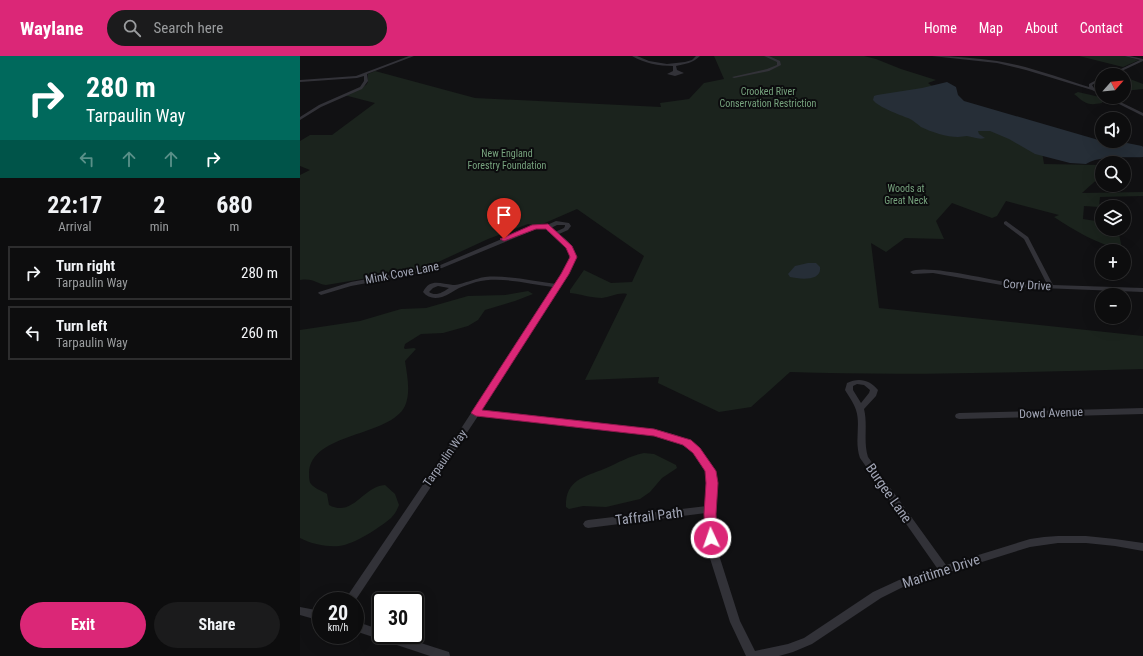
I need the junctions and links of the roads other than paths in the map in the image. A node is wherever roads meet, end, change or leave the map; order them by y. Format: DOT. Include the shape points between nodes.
graph roads {
  1 [pos="412,56"];
  2 [pos="634,56"];
  3 [pos="698,56"];
  4 [pos="766,56"];
  5 [pos="934,56"];
  6 [pos="1126,56"];
  7 [pos="1143,60"];
  8 [pos="674,64"];
  9 [pos="1125,68"];
  10 [pos="675,71"];
  11 [pos="365,74"];
  12 [pos="734,77"];
  13 [pos="300,81"];
  14 [pos="1095,82"];
  15 [pos="1093,89"];
  16 [pos="1121,104"];
  17 [pos="1143,115"];
  18 [pos="300,119"];
  19 [pos="1006,223"];
  20 [pos="548,226"];
  21 [pos="555,234"];
  22 [pos="913,272"];
  23 [pos="557,286"];
  24 [pos="1051,286"];
  25 [pos="453,288"];
  26 [pos="1143,290"];
  27 [pos="322,293"];
  28 [pos="860,409"];
  29 [pos="1143,411"];
  30 [pos="476,413"];
  31 [pos="959,416"];
  32 [pos="710,509"];
  33 [pos="588,524"];
  34 [pos="1143,547"];
  35 [pos="943,569"];
  36 [pos="354,592"];
  37 [pos="300,611"];
  38 [pos="312,614"];
  39 [pos="408,644"];
  40 [pos="445,656"];
  41 [pos="754,656"];
  1 -- 11 [label="street"];
  2 -- 8 [label="street" via="650,63"];
  3 -- 8 [label="street" via="690,61"];
  4 -- 12 [label="street" via="779,62 779,66"];
  5 -- 15 [label="street" via="997,62"];
  6 -- 7 [label="street"];
  7 -- 9 [label="street"];
  8 -- 10 [label="street"];
  11 -- 13 [label="street" via="348,78"];
  11 -- 18 [label="street" via="366,81 361,88 320,106"];
  14 -- 15 [label="street" via="1090,84"];
  16 -- 17 [label="street"];
  19 -- 24 [label="street" via="1026,238"];
  20 -- 21 [label="street, Tarpaulin Way"];
  20 -- 21 [label="street" via="556,223 567,224 566,229"];
  20 -- 27 [label="street, Mink Cove Lane" via="533,227 440,267 349,284"];
  21 -- 23 [label="street, Tarpaulin Way" via="570,247 573,257"];
  22 -- 24 [label="street, Cory Drive" via="933,271 996,283"];
  23 -- 25 [label="street" via="487,279 457,287 438,296 426,292 429,287 437,285"];
  23 -- 30 [label="street, Tarpaulin Way"];
  24 -- 26 [label="street, Cory Drive"];
  28 -- 35 [label="street, Burgee Lane" via="860,443 864,458"];
  29 -- 31 [label="street, Dowd Avenue"];
  30 -- 32 [label="street" via="654,432 680,440 697,450 711,471"];
  30 -- 36 [label="street, Tarpaulin Way"];
  32 -- 33 [label="street, Taffrail Path"];
  32 -- 41 [label="street" via="710,532 715,558 735,622"];
  34 -- 35 [label="street, Maritime Drive" via="1097,540 1045,540"];
  35 -- 41 [label="street, Maritime Drive" via="902,583 877,595 802,644"];
  37 -- 38 [label="street"];
  39 -- 40 [label="street"];
}
